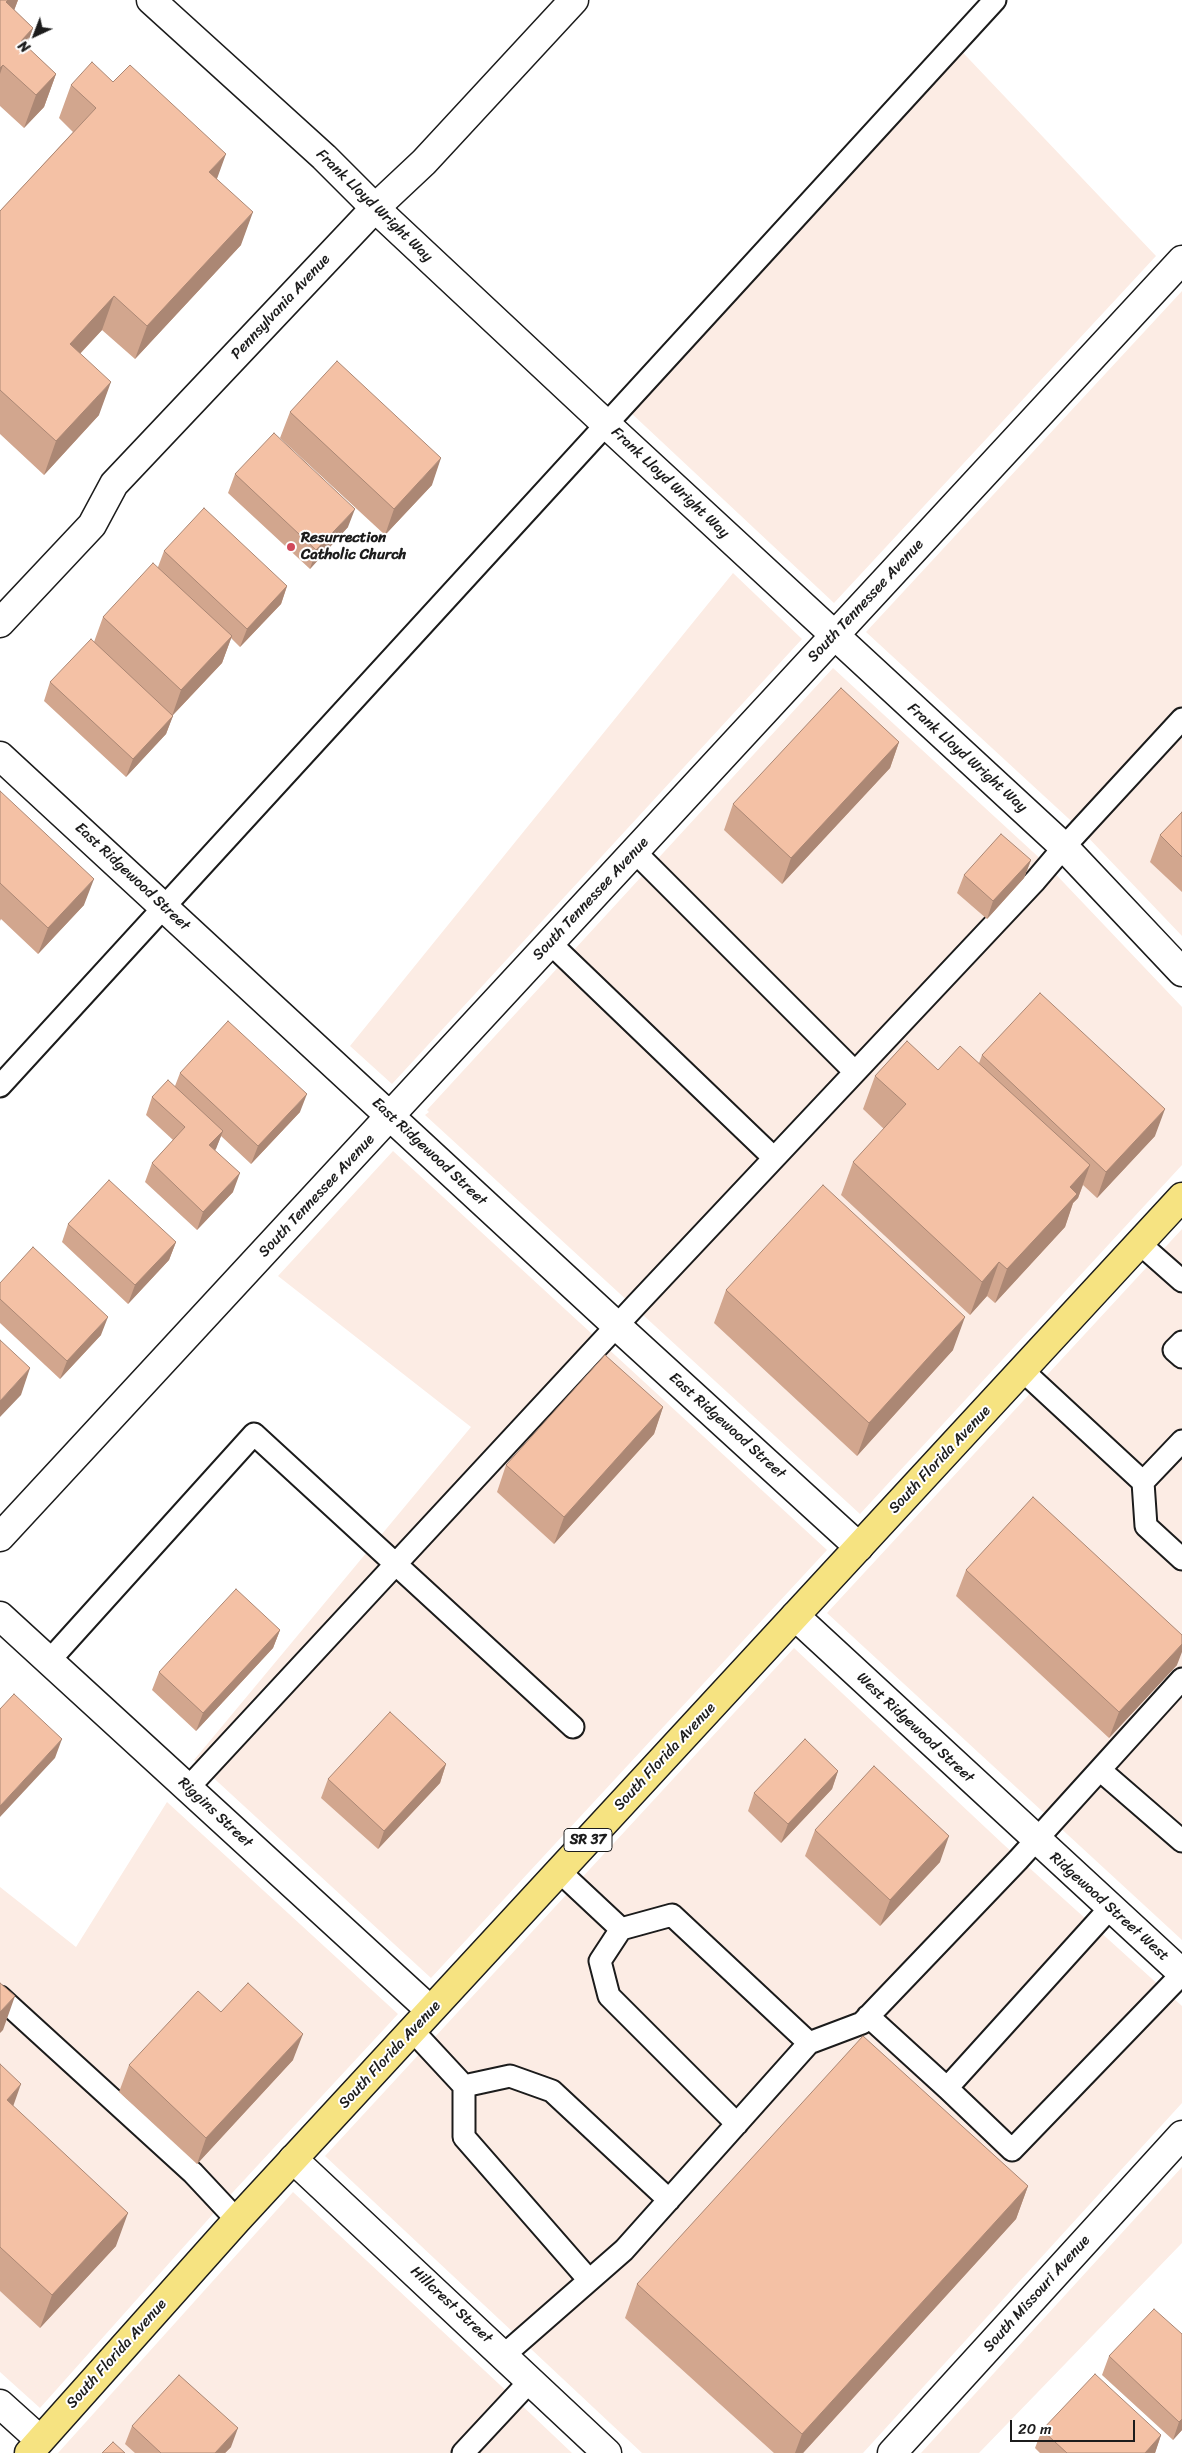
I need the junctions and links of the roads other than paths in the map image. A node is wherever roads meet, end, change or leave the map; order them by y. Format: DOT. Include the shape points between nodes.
graph roads {
  1 [pos="574,0"];
  2 [pos="995,0"];
  3 [pos="155,1"];
  4 [pos="375,208"];
  5 [pos="1182,260"];
  6 [pos="607,424"];
  7 [pos="0,623"];
  8 [pos="834,636"];
  9 [pos="1182,719"];
  10 [pos="0,756"];
  11 [pos="1064,847"];
  12 [pos="635,852"];
  13 [pos="165,908"];
  14 [pos="550,943"];
  15 [pos="1182,972"];
  16 [pos="855,1072"];
  17 [pos="0,1086"];
  18 [pos="392,1116"];
  19 [pos="774,1158"];
  20 [pos="1182,1197"];
  21 [pos="1139,1243"];
  22 [pos="1182,1281"];
  23 [pos="617,1326"];
  24 [pos="1182,1342"];
  25 [pos="1182,1358"];
  26 [pos="1022,1370"];
  27 [pos="1182,1441"];
  28 [pos="1143,1482"];
  29 [pos="0,1537"];
  30 [pos="859,1547"];
  31 [pos="1182,1559"];
  32 [pos="396,1563"];
  33 [pos="0,1616"];
  34 [pos="795,1616"];
  35 [pos="49,1661"];
  36 [pos="1182,1679"];
  37 [pos="573,1727"];
  38 [pos="1100,1770"];
  39 [pos="188,1788"];
  40 [pos="1036,1840"];
  41 [pos="1182,1841"];
  42 [pos="559,1871"];
  43 [pos="1110,1908"];
  44 [pos="621,1929"];
  45 [pos="1182,1974"];
  46 [pos="0,1997"];
  47 [pos="868,2016"];
  48 [pos="421,2020"];
  49 [pos="809,2043"];
  50 [pos="464,2086"];
  51 [pos="947,2088"];
  52 [pos="737,2124"];
  53 [pos="1182,2135"];
  54 [pos="293,2159"];
  55 [pos="669,2200"];
  56 [pos="237,2220"];
  57 [pos="589,2280"];
  58 [pos="504,2355"];
  59 [pos="531,2380"];
  60 [pos="0,2404"];
  61 [pos="35,2447"];
  62 [pos="463,2453"];
  63 [pos="607,2453"];
  64 [pos="892,2453"];
  1 -- 4 [label="street, Pennsylvania Avenue" via="424,162"];
  2 -- 6 [label="lane"];
  3 -- 4 [label="street, Frank Lloyd Wright Way"];
  4 -- 6 [label="street, Frank Lloyd Wright Way"];
  4 -- 7 [label="street, Pennsylvania Avenue" via="114,484 92,525"];
  5 -- 8 [label="street, South Tennessee Avenue"];
  6 -- 8 [label="street, Frank Lloyd Wright Way"];
  6 -- 13 [label="lane"];
  8 -- 11 [label="street, Frank Lloyd Wright Way"];
  8 -- 12 [label="street, South Tennessee Avenue"];
  9 -- 11 [label="lane"];
  10 -- 13 [label="street, East Ridgewood Street"];
  11 -- 15 [label="street, Frank Lloyd Wright Way"];
  11 -- 16 [label="lane"];
  12 -- 14 [label="street, South Tennessee Avenue"];
  12 -- 16 [label="lane"];
  13 -- 17 [label="lane"];
  13 -- 18 [label="street, East Ridgewood Street"];
  14 -- 18 [label="street, South Tennessee Avenue"];
  14 -- 19 [label="lane"];
  16 -- 19 [label="lane"];
  18 -- 23 [label="street, East Ridgewood Street"];
  18 -- 29 [label="street, South Tennessee Avenue"];
  19 -- 23 [label="lane"];
  20 -- 21 [label="main road, South Florida Avenue / SR 37"];
  21 -- 22 [label="lane"];
  21 -- 26 [label="main road, South Florida Avenue / SR 37"];
  23 -- 30 [label="street, East Ridgewood Street"];
  23 -- 32 [label="lane"];
  24 -- 25 [label="lane" via="1174,1350"];
  26 -- 28 [label="lane"];
  26 -- 30 [label="main road, South Florida Avenue / SR 37"];
  27 -- 28 [label="lane"];
  28 -- 31 [label="lane" via="1146,1526"];
  30 -- 34 [label="main road, South Florida Avenue / SR 37"];
  32 -- 35 [label="lane" via="254,1434"];
  32 -- 37 [label="lane"];
  32 -- 39 [label="lane"];
  33 -- 35 [label="street, Riggins Street"];
  34 -- 40 [label="street, West Ridgewood Street"];
  34 -- 42 [label="main road, South Florida Avenue / SR 37"];
  35 -- 39 [label="street, Riggins Street"];
  36 -- 38 [label="lane"];
  38 -- 40 [label="lane"];
  38 -- 41 [label="lane"];
  39 -- 48 [label="street, Riggins Street"];
  40 -- 43 [label="street, Ridgewood Street West"];
  40 -- 47 [label="lane"];
  42 -- 44 [label="lane"];
  42 -- 48 [label="main road, South Florida Avenue / SR 37"];
  43 -- 45 [label="street, Ridgewood Street West"];
  43 -- 51 [label="lane"];
  44 -- 49 [label="lane" via="672,1915"];
  44 -- 52 [label="lane" via="600,1960 609,1996"];
  45 -- 51 [label="lane" via="1012,2150"];
  46 -- 56 [label="lane" via="193,2173"];
  47 -- 49 [label="lane" via="862,2023"];
  47 -- 51 [label="lane"];
  48 -- 50 [label="lane"];
  48 -- 54 [label="main road, South Florida Avenue / SR 37"];
  49 -- 52 [label="lane"];
  50 -- 55 [label="lane" via="510,2076 552,2091"];
  50 -- 57 [label="lane" via="464,2138"];
  52 -- 55 [label="lane"];
  53 -- 64 [label="street, South Missouri Avenue"];
  54 -- 56 [label="main road, South Florida Avenue / SR 37"];
  54 -- 58 [label="street, Hillcrest Street"];
  55 -- 57 [label="lane" via="624,2250"];
  56 -- 61 [label="main road, South Florida Avenue / SR 37"];
  57 -- 58 [label="lane"];
  58 -- 59 [label="street, Hillcrest Street"];
  59 -- 62 [label="lane"];
  59 -- 63 [label="street, Hillcrest Street"];
  60 -- 61 [label="street"];
}
